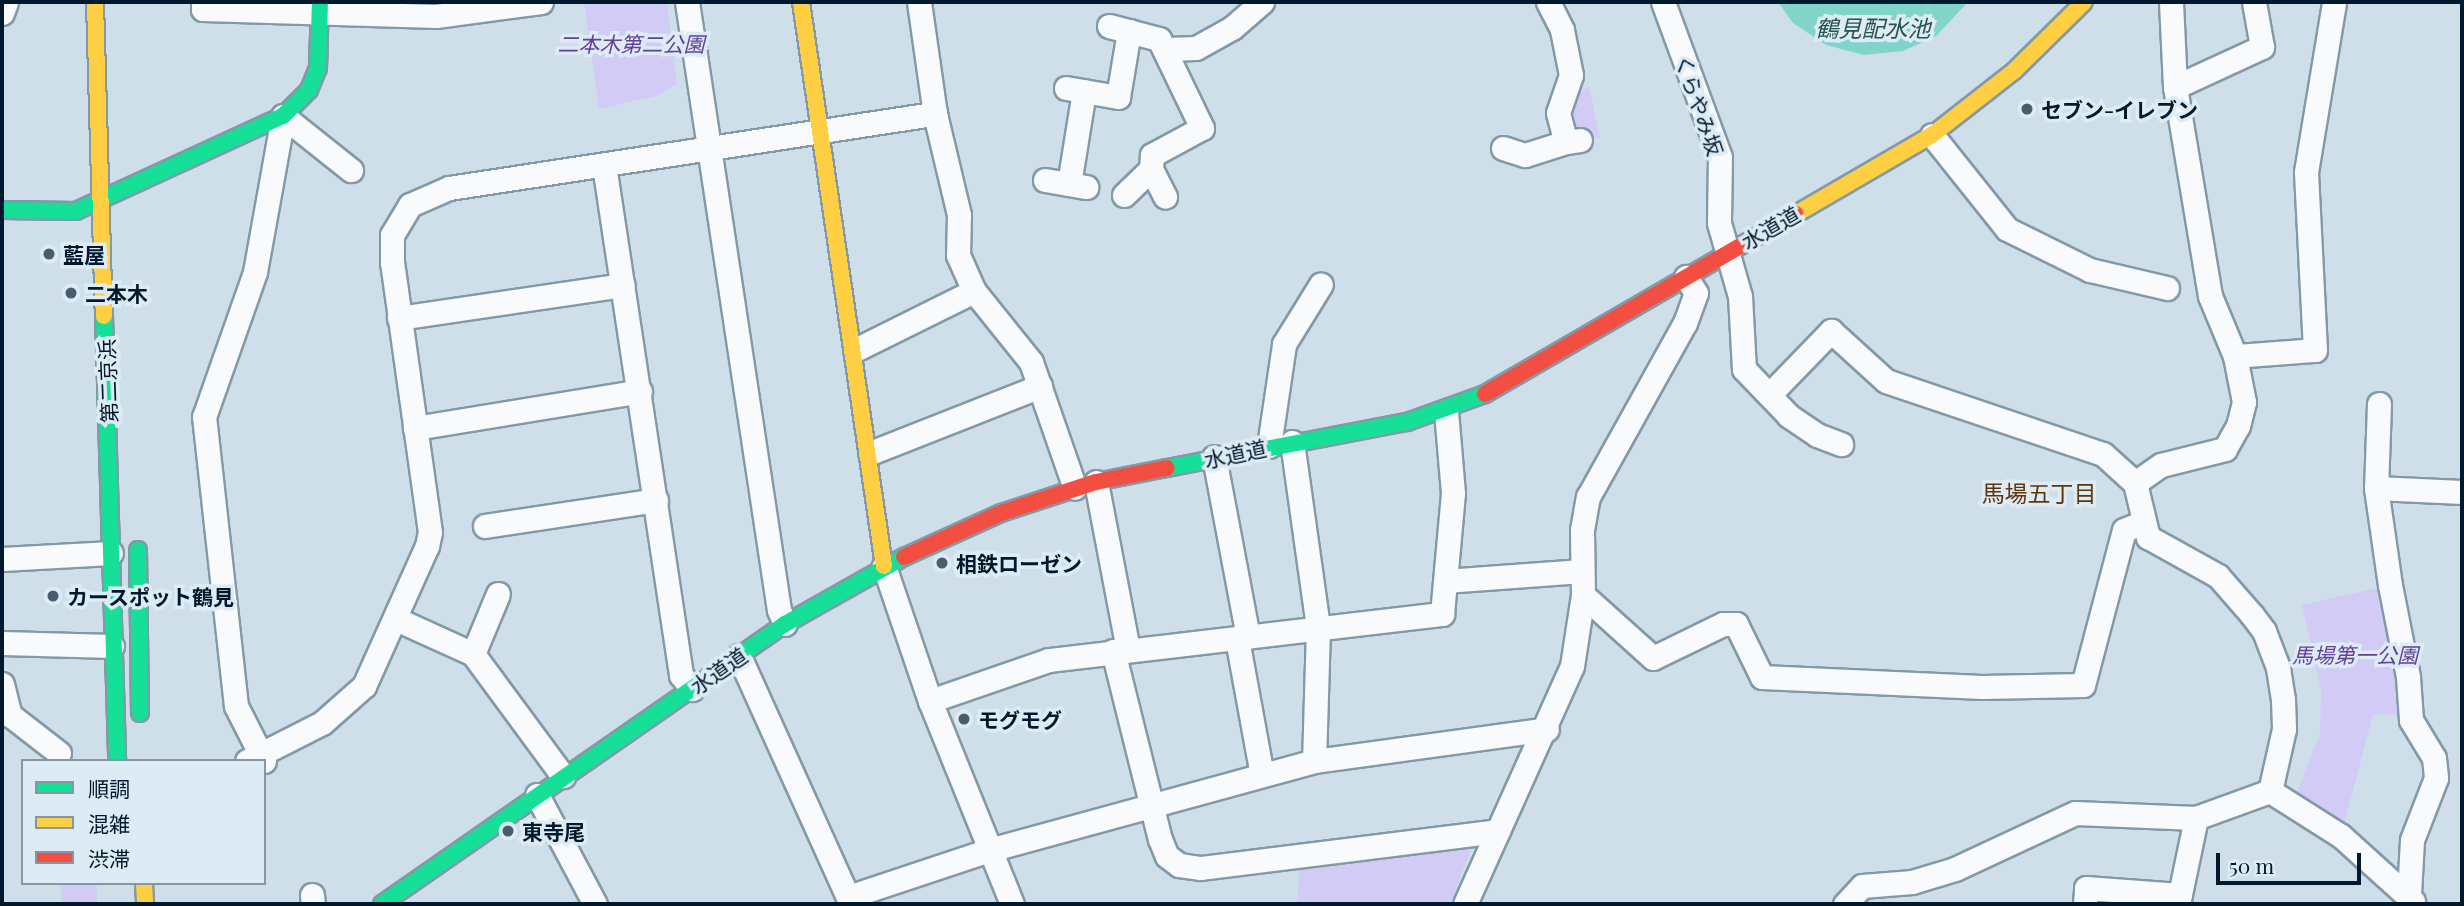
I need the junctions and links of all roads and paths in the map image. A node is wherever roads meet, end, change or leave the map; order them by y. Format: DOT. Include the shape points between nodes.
graph roads {
  1 [pos="6,2"];
  2 [pos="95,2"];
  3 [pos="203,2"];
  4 [pos="541,2"];
  5 [pos="687,2"];
  6 [pos="802,2"];
  7 [pos="919,2"];
  8 [pos="1262,2"];
  9 [pos="1548,2"];
  10 [pos="2084,2"];
  11 [pos="2171,2"];
  12 [pos="2254,2"];
  13 [pos="2334,2"];
  14 [pos="1666,4"];
  15 [pos="320,7"];
  16 [pos="437,9"];
  17 [pos="2,13"];
  18 [pos="1166,49"];
  19 [pos="2175,87"];
  20 [pos="935,114"];
  21 [pos="283,116"];
  22 [pos="820,131"];
  23 [pos="1932,135"];
  24 [pos="708,147"];
  25 [pos="1503,148"];
  26 [pos="126,162"];
  27 [pos="604,165"];
  28 [pos="1151,169"];
  29 [pos="351,170"];
  30 [pos="1045,180"];
  31 [pos="1124,195"];
  32 [pos="127,197"];
  33 [pos="1165,197"];
  34 [pos="102,202"];
  35 [pos="2,210"];
  36 [pos="1728,251"];
  37 [pos="1686,277"];
  38 [pos="1321,284"];
  39 [pos="623,285"];
  40 [pos="2168,288"];
  41 [pos="974,291"];
  42 [pos="399,318"];
  43 [pos="855,351"];
  44 [pos="2235,356"];
  45 [pos="1040,386"];
  46 [pos="640,391"];
  47 [pos="1770,394"];
  48 [pos="2379,404"];
  49 [pos="1446,411"];
  50 [pos="415,428"];
  51 [pos="1292,442"];
  52 [pos="1841,444"];
  53 [pos="1269,446"];
  54 [pos="870,453"];
  55 [pos="1214,457"];
  56 [pos="2135,483"];
  57 [pos="1086,485"];
  58 [pos="2376,488"];
  59 [pos="2462,492"];
  60 [pos="656,500"];
  61 [pos="2141,523"];
  62 [pos="485,526"];
  63 [pos="137,537"];
  64 [pos="111,553"];
  65 [pos="2,559"];
  66 [pos="884,566"];
  67 [pos="1581,571"];
  68 [pos="1446,581"];
  69 [pos="498,594"];
  70 [pos="1583,595"];
  71 [pos="396,619"];
  72 [pos="785,624"];
  73 [pos="1318,628"];
  74 [pos="1242,638"];
  75 [pos="2,643"];
  76 [pos="112,646"];
  77 [pos="1121,650"];
  78 [pos="473,654"];
  79 [pos="739,656"];
  80 [pos="2,684"];
  81 [pos="692,689"];
  82 [pos="930,701"];
  83 [pos="1547,729"];
  84 [pos="140,734"];
  85 [pos="59,753"];
  86 [pos="117,759"];
  87 [pos="260,759"];
  88 [pos="266,760"];
  89 [pos="1314,761"];
  90 [pos="1262,775"];
  91 [pos="563,776"];
  92 [pos="2270,791"];
  93 [pos="537,795"];
  94 [pos="1151,805"];
  95 [pos="2196,818"];
  96 [pos="1498,831"];
  97 [pos="989,850"];
  98 [pos="144,885"];
  99 [pos="2179,899"];
  100 [pos="2412,899"];
  101 [pos="851,900"];
  102 [pos="145,904"];
  103 [pos="382,904"];
  104 [pos="595,904"];
  105 [pos="1012,904"];
  106 [pos="1465,904"];
  107 [pos="1845,904"];
  108 [pos="2085,904"];
  1 -- 17 [label="street"];
  2 -- 34 [label="main road, 第二京浜"];
  3 -- 15 [label="street" via="203,9"];
  4 -- 16 [label="street"];
  5 -- 24 [label="street"];
  6 -- 22 [label="main road"];
  7 -- 20 [label="street"];
  8 -- 18 [label="street" via="1232,28 1196,48"];
  9 -- 25 [label="street" via="1562,30 1571,75 1558,113 1573,141 1525,155"];
  10 -- 23 [label="main road, 水道道" via="2014,71"];
  11 -- 19 [label="street"];
  12 -- 19 [label="street" via="2262,47"];
  13 -- 44 [label="street" via="2305,172 2315,350"];
  14 -- 36 [label="street, くらやみ坂" via="1720,157 1718,223"];
  15 -- 16 [label="street"];
  15 -- 21 [label="main road" via="318,68 309,90"];
  18 -- 28 [label="street" via="1202,128 1152,155"];
  18 -- 30 [label="street" via="1158,39 1119,29 1118,97 1075,90 1078,186"];
  19 -- 44 [label="street" via="2210,296"];
  20 -- 22 [label="street"];
  20 -- 41 [label="street" via="959,215 958,255"];
  21 -- 29 [label="street"];
  21 -- 32 [label="main road"];
  21 -- 87 [label="street" via="255,272 204,417 236,706"];
  22 -- 24 [label="street"];
  22 -- 43 [label="main road"];
  23 -- 36 [label="main road, 水道道"];
  23 -- 40 [label="street" via="2007,229 2090,270"];
  24 -- 27 [label="street"];
  24 -- 72 [label="street" via="779,610"];
  26 -- 32 [label="main road"];
  27 -- 39 [label="street"];
  27 -- 42 [label="street" via="449,188 416,200 392,235"];
  28 -- 31 [label="street"];
  28 -- 33 [label="street"];
  32 -- 34 [label="main road"];
  34 -- 35 [label="main road" via="76,211"];
  34 -- 64 [label="main road, 第二京浜"];
  36 -- 37 [label="main road, 水道道"];
  36 -- 47 [label="street, くらやみ坂" via="1740,296 1744,369"];
  37 -- 49 [label="main road, 水道道" via="1507,384"];
  37 -- 67 [label="street" via="1696,293 1685,323 1588,497"];
  38 -- 53 [label="street" via="1284,344"];
  39 -- 42 [label="street"];
  39 -- 46 [label="street"];
  41 -- 43 [label="street"];
  41 -- 45 [label="street" via="1031,362"];
  42 -- 50 [label="street"];
  43 -- 54 [label="main road"];
  44 -- 56 [label="street" via="2244,402 2225,449 2161,465"];
  45 -- 54 [label="street"];
  45 -- 57 [label="street"];
  46 -- 50 [label="street"];
  46 -- 60 [label="street"];
  47 -- 52 [label="street, くらやみ坂" via="1789,416"];
  47 -- 56 [label="street" via="1831,331 1886,382 2103,454"];
  48 -- 58 [label="street"];
  49 -- 51 [label="main road, 水道道"];
  49 -- 68 [label="street" via="1453,494"];
  50 -- 71 [label="street" via="435,532"];
  51 -- 53 [label="main road, 水道道"];
  51 -- 73 [label="street"];
  53 -- 55 [label="main road, 水道道"];
  54 -- 66 [label="main road"];
  55 -- 57 [label="main road, 水道道"];
  55 -- 74 [label="street"];
  56 -- 61 [label="street"];
  57 -- 66 [label="main road, 水道道" via="1001,513"];
  57 -- 77 [label="street"];
  58 -- 59 [label="street"];
  58 -- 100 [label="street" via="2412,720 2434,758 2436,778 2412,840"];
  60 -- 62 [label="street"];
  60 -- 81 [label="street" via="681,675"];
  61 -- 70 [label="street" via="2124,530 2082,685 1982,687 1762,677 1736,624 1723,624 1653,658"];
  61 -- 92 [label="street" via="2148,537 2218,576 2264,631 2284,699 2284,729"];
  63 -- 84 [label="main road"];
  64 -- 65 [label="street"];
  64 -- 76 [label="main road, 第二京浜"];
  66 -- 72 [label="main road, 水道道"];
  66 -- 82 [label="street"];
  67 -- 68 [label="street"];
  67 -- 70 [label="street"];
  68 -- 73 [label="street" via="1442,614"];
  69 -- 78 [label="street"];
  70 -- 83 [label="street" via="1572,666"];
  71 -- 78 [label="street"];
  71 -- 88 [label="street" via="364,686 322,723"];
  72 -- 79 [label="main road, 水道道"];
  73 -- 74 [label="street"];
  73 -- 89 [label="street"];
  74 -- 77 [label="street"];
  74 -- 90 [label="street"];
  75 -- 76 [label="street"];
  76 -- 86 [label="main road, 第二京浜"];
  77 -- 82 [label="street" via="1049,660"];
  77 -- 94 [label="street"];
  78 -- 91 [label="street"];
  79 -- 81 [label="main road, 水道道"];
  79 -- 101 [label="street"];
  80 -- 85 [label="street" via="10,715"];
  81 -- 91 [label="main road, 水道道"];
  82 -- 97 [label="street"];
  83 -- 89 [label="street"];
  83 -- 96 [label="street"];
  89 -- 90 [label="street"];
  90 -- 94 [label="street"];
  91 -- 93 [label="main road, 水道道"];
  92 -- 95 [label="street"];
  92 -- 100 [label="street" via="2341,836"];
  93 -- 103 [label="main road, 水道道"];
  93 -- 104 [label="street"];
  94 -- 96 [label="street" via="1167,856 1188,868"];
  94 -- 97 [label="street"];
  95 -- 99 [label="street"];
  95 -- 107 [label="street" via="2075,813 1955,869 1912,882 1862,886"];
  96 -- 106 [label="street"];
  97 -- 101 [label="street"];
  97 -- 105 [label="street"];
  98 -- 102 [label="main road"];
  99 -- 108 [label="street" via="2086,888"];
}
